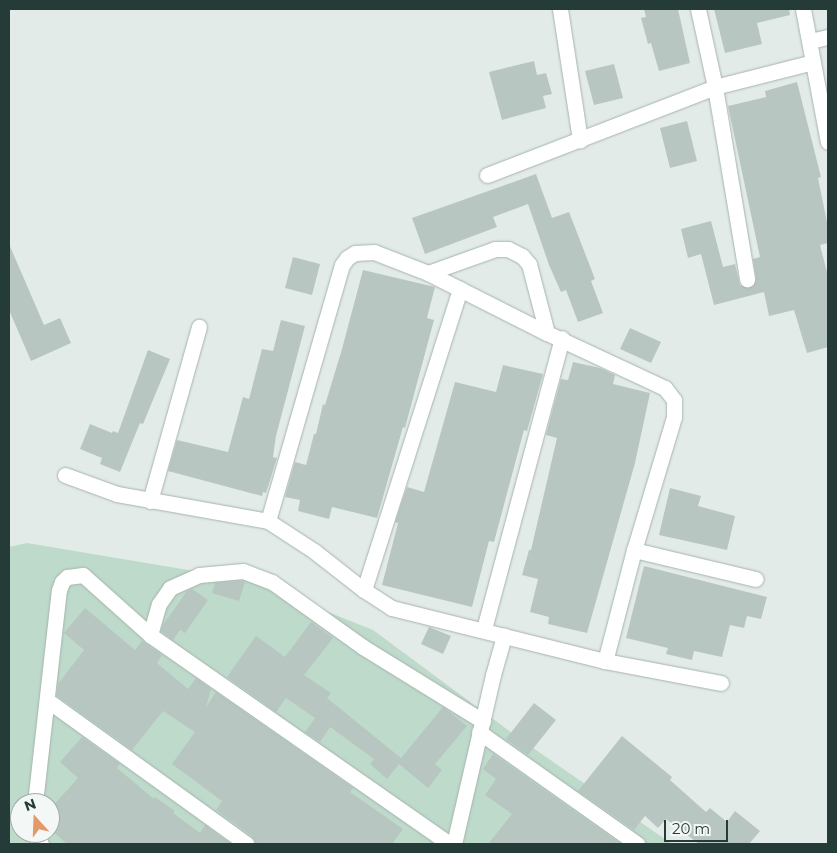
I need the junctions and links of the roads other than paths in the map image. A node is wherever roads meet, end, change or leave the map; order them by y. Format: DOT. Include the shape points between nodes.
graph roads {
  1 [pos="560,9"];
  2 [pos="698,9"];
  3 [pos="803,9"];
  4 [pos="828,37"];
  5 [pos="810,41"];
  6 [pos="813,62"];
  7 [pos="715,87"];
  8 [pos="580,140"];
  9 [pos="828,142"];
  10 [pos="487,176"];
  11 [pos="428,273"];
  12 [pos="747,279"];
  13 [pos="460,289"];
  14 [pos="199,327"];
  15 [pos="547,333"];
  16 [pos="562,338"];
  17 [pos="65,475"];
  18 [pos="150,501"];
  19 [pos="268,521"];
  20 [pos="634,550"];
  21 [pos="756,579"];
  22 [pos="364,590"];
  23 [pos="484,629"];
  24 [pos="150,634"];
  25 [pos="504,636"];
  26 [pos="605,661"];
  27 [pos="720,682"];
  28 [pos="47,700"];
  29 [pos="481,726"];
  30 [pos="36,793"];
  31 [pos="248,844"];
  32 [pos="450,844"];
  33 [pos="454,844"];
  34 [pos="637,844"];
  1 -- 8 [label="street"];
  2 -- 7 [label="street"];
  3 -- 5 [label="street"];
  4 -- 5 [label="street"];
  5 -- 6 [label="street"];
  6 -- 7 [label="street"];
  6 -- 9 [label="street"];
  7 -- 8 [label="street"];
  7 -- 12 [label="street"];
  8 -- 10 [label="street"];
  11 -- 13 [label="street"];
  11 -- 15 [label="street" via="494,249 508,248 529,264"];
  11 -- 19 [label="street" via="374,252 355,253 342,265"];
  13 -- 15 [label="street"];
  13 -- 22 [label="street"];
  14 -- 18 [label="street"];
  15 -- 16 [label="street"];
  16 -- 20 [label="street" via="665,388 674,400 674,417"];
  16 -- 23 [label="street"];
  17 -- 18 [label="street" via="117,494"];
  18 -- 19 [label="street"];
  19 -- 22 [label="street"];
  20 -- 21 [label="street"];
  20 -- 26 [label="street"];
  22 -- 23 [label="street" via="392,608"];
  23 -- 25 [label="street"];
  24 -- 28 [label="street" via="82,575 68,577 59,590"];
  24 -- 29 [label="street" via="160,604 170,588 199,575 243,571 272,582"];
  24 -- 32 [label="street"];
  25 -- 26 [label="street"];
  25 -- 29 [label="street"];
  26 -- 27 [label="street"];
  28 -- 30 [label="street"];
  28 -- 31 [label="street"];
  29 -- 33 [label="street"];
  29 -- 34 [label="street"];
}
